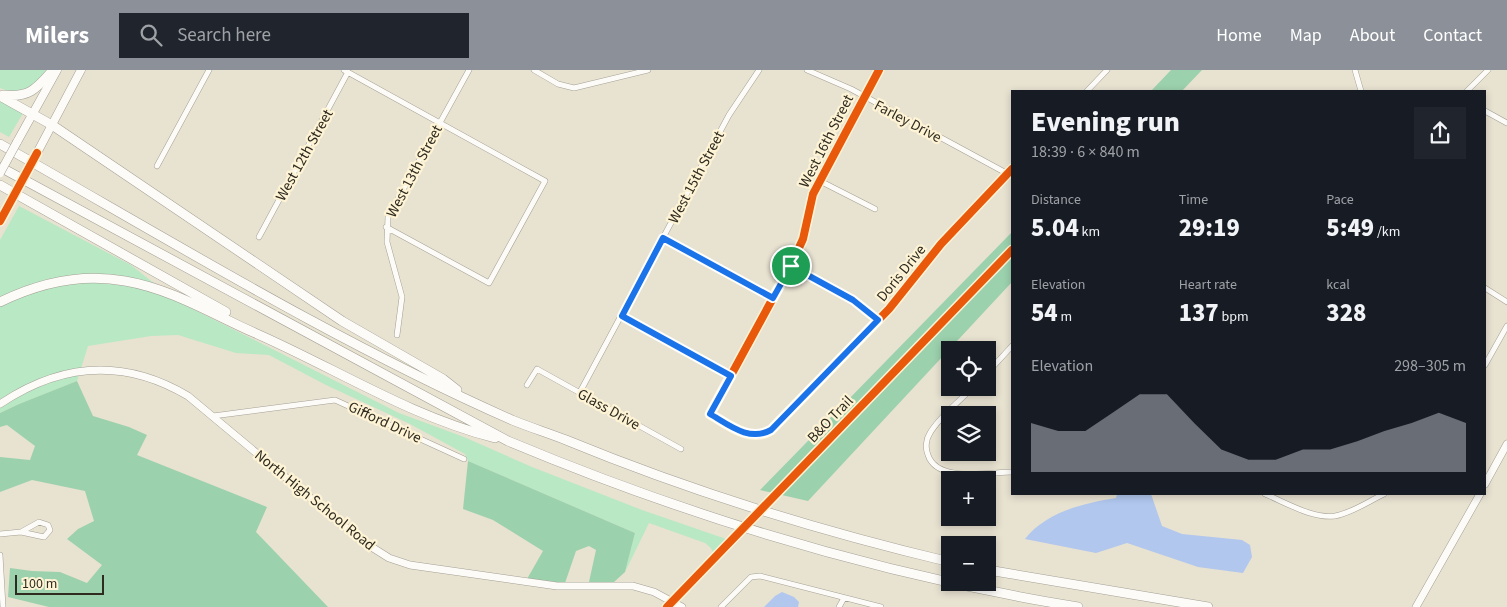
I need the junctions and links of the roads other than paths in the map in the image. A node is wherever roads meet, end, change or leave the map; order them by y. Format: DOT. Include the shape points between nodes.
graph roads {
  1 [pos="53,70"];
  2 [pos="57,70"];
  3 [pos="81,70"];
  4 [pos="209,70"];
  5 [pos="469,70"];
  6 [pos="534,70"];
  7 [pos="648,70"];
  8 [pos="758,70"];
  9 [pos="808,70"];
  10 [pos="879,70"];
  11 [pos="1107,70"];
  12 [pos="1355,70"];
  13 [pos="1488,70"];
  14 [pos="346,71"];
  15 [pos="1088,90"];
  16 [pos="1361,90"];
  17 [pos="1469,90"];
  18 [pos="0,95"];
  19 [pos="864,97"];
  20 [pos="32,112"];
  21 [pos="1486,112"];
  22 [pos="440,123"];
  23 [pos="1507,123"];
  24 [pos="52,125"];
  25 [pos="0,144"];
  26 [pos="157,166"];
  27 [pos="0,167"];
  28 [pos="1011,170"];
  29 [pos="0,173"];
  30 [pos="1008,174"];
  31 [pos="820,181"];
  32 [pos="0,184"];
  33 [pos="875,209"];
  34 [pos="0,221"];
  35 [pos="386,227"];
  36 [pos="259,237"];
  37 [pos="663,238"];
  38 [pos="791,266"];
  39 [pos="1486,289"];
  40 [pos="773,298"];
  41 [pos="0,302"];
  42 [pos="1507,302"];
  43 [pos="622,316"];
  44 [pos="878,320"];
  45 [pos="1507,326"];
  46 [pos="397,335"];
  47 [pos="266,337"];
  48 [pos="1011,347"];
  49 [pos="996,363"];
  50 [pos="1486,363"];
  51 [pos="731,376"];
  52 [pos="527,385"];
  53 [pos="580,392"];
  54 [pos="964,396"];
  55 [pos="473,402"];
  56 [pos="0,404"];
  57 [pos="710,414"];
  58 [pos="213,416"];
  59 [pos="508,442"];
  60 [pos="1507,444"];
  61 [pos="682,449"];
  62 [pos="464,459"];
  63 [pos="1011,472"];
  64 [pos="1486,482"];
  65 [pos="1267,495"];
  66 [pos="1382,495"];
  67 [pos="1479,495"];
  68 [pos="21,532"];
  69 [pos="0,534"];
  70 [pos="0,555"];
  71 [pos="941,560"];
  72 [pos="996,571"];
  73 [pos="844,598"];
  74 [pos="3,607"];
  75 [pos="682,607"];
  76 [pos="721,607"];
  77 [pos="839,607"];
  78 [pos="881,607"];
  79 [pos="1078,607"];
  80 [pos="1208,607"];
  81 [pos="1416,607"];
  1 -- 18 [label="highway" via="32,92 17,96"];
  2 -- 20 [label="main road"];
  3 -- 24 [label="main road"];
  4 -- 26 [label="street"];
  5 -- 22 [label="street, West 13th Street"];
  6 -- 7 [label="street" via="558,84 574,88"];
  8 -- 37 [label="street, West 15th Street" via="729,115"];
  9 -- 19 [label="street, Farley Drive"];
  10 -- 19 [label="street, West 16th Street"];
  11 -- 15 [label="street"];
  12 -- 16 [label="street"];
  13 -- 17 [label="street"];
  14 -- 22 [label="street"];
  14 -- 36 [label="street, West 12th Street"];
  18 -- 20 [label="highway"];
  19 -- 30 [label="street, Farley Drive"];
  19 -- 31 [label="street, West 16th Street"];
  20 -- 24 [label="highway"];
  20 -- 29 [label="main road, bridge"];
  21 -- 23 [label="street"];
  22 -- 35 [label="street, West 13th Street" via="391,208"];
  22 -- 35 [label="street" via="545,181 489,283"];
  24 -- 34 [label="main road, bridge"];
  24 -- 55 [label="highway" via="302,296 443,379"];
  25 -- 55 [label="highway" via="365,349"];
  27 -- 59 [label="highway"];
  28 -- 30 [label="street, Doris Drive"];
  30 -- 44 [label="street, Doris Drive" via="941,244"];
  31 -- 33 [label="street"];
  31 -- 38 [label="street, West 16th Street" via="812,194 802,239"];
  32 -- 47 [label="highway"];
  35 -- 46 [label="street, West 13th Street" via="388,247 402,297"];
  37 -- 40 [label="street"];
  37 -- 43 [label="street, West 15th Street"];
  38 -- 40 [label="street, West 16th Street"];
  38 -- 44 [label="street" via="853,300"];
  39 -- 42 [label="street"];
  40 -- 51 [label="street, West 16th Street"];
  41 -- 47 [label="highway" via="28,289 69,279 124,280 169,294"];
  43 -- 51 [label="street"];
  43 -- 53 [label="street, West 15th Street"];
  44 -- 57 [label="street, Doris Drive" via="766,433 747,434"];
  45 -- 50 [label="street"];
  47 -- 59 [label="highway" via="388,398 462,430"];
  48 -- 49 [label="street"];
  51 -- 57 [label="street, West 16th Street"];
  52 -- 53 [label="street, Glass Drive" via="537,369"];
  53 -- 61 [label="street, Glass Drive"];
  54 -- 63 [label="street" via="933,428 927,439 929,458 936,467 951,474"];
  55 -- 71 [label="highway" via="638,469 725,499 874,544"];
  56 -- 58 [label="street, North High School Road" via="54,377 79,371 115,370 168,385"];
  58 -- 62 [label="street, Gifford Drive" via="335,400"];
  58 -- 75 [label="street, North High School Road" via="362,541 398,562 544,585 632,586 654,592"];
  59 -- 79 [label="highway" via="646,496 778,540 931,579"];
  60 -- 64 [label="street"];
  65 -- 66 [label="street" via="1314,514 1330,516"];
  67 -- 81 [label="street"];
  68 -- 68 [label="street" via="44,537 50,530 45,522 38,522"];
  68 -- 69 [label="street"];
  70 -- 74 [label="street"];
  72 -- 80 [label="highway"];
  73 -- 76 [label="street" via="757,576 750,578"];
  73 -- 77 [label="street"];
  73 -- 78 [label="street"];
}
